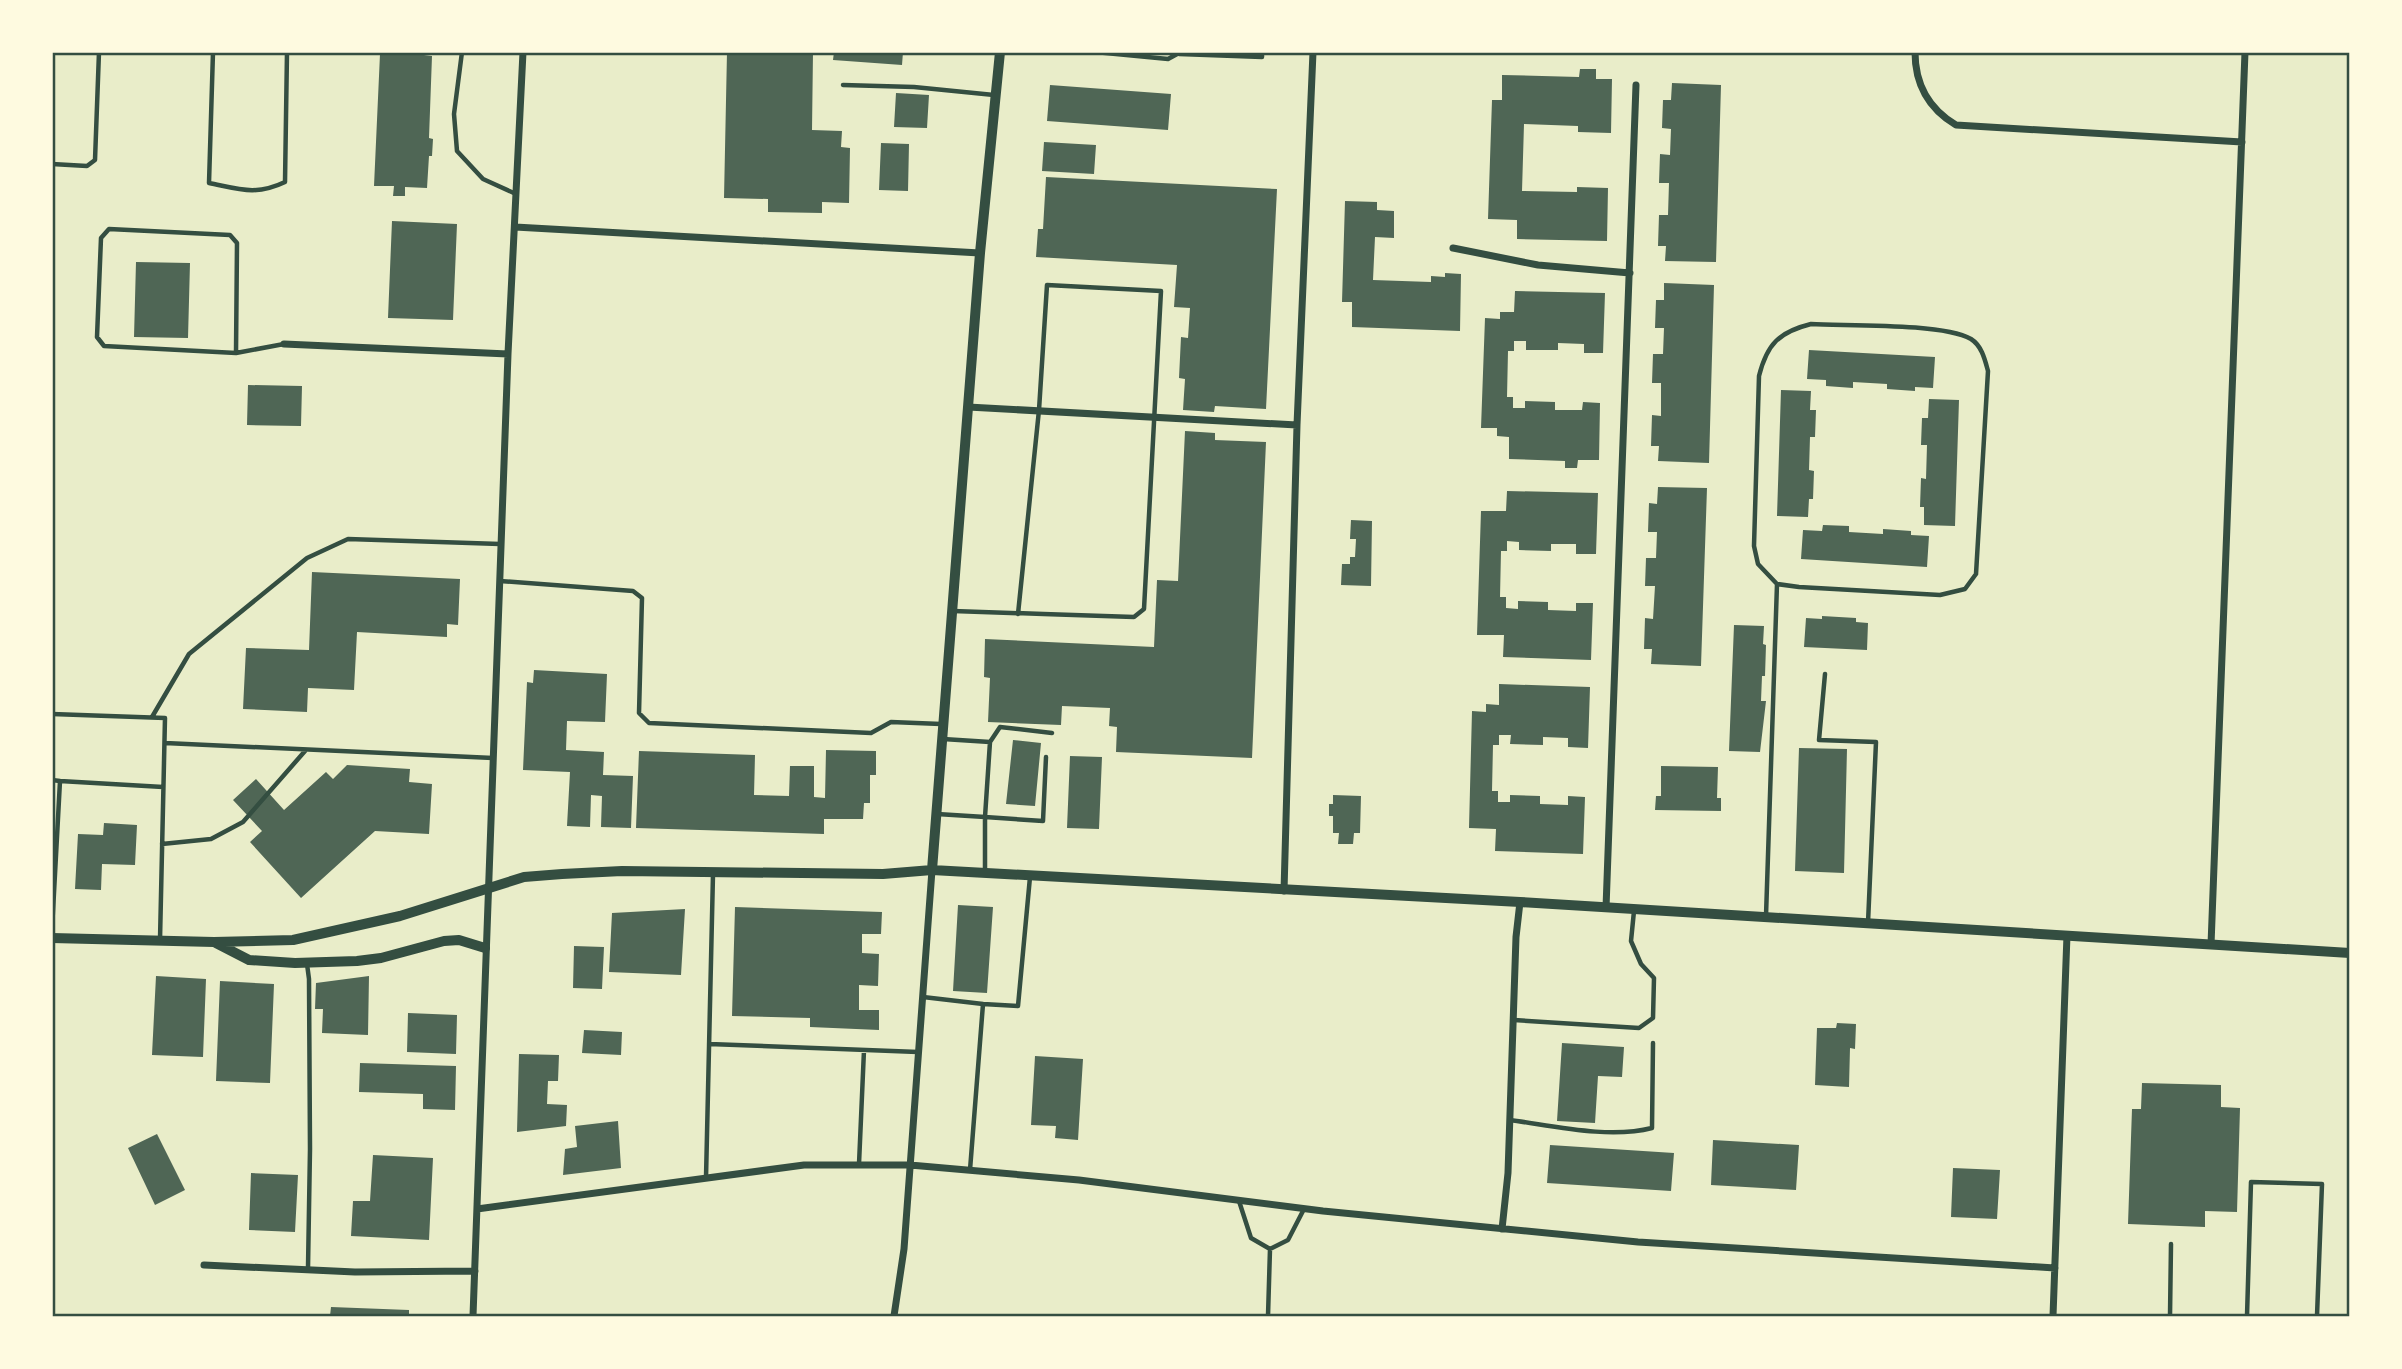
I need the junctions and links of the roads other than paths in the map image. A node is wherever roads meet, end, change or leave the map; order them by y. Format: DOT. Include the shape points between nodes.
graph roads {
  1 [pos="99,52"];
  2 [pos="213,52"];
  3 [pos="287,52"];
  4 [pos="462,52"];
  5 [pos="523,52"];
  6 [pos="1000,52"];
  7 [pos="1095,52"];
  8 [pos="1262,52"];
  9 [pos="1313,52"];
  10 [pos="1915,52"];
  11 [pos="2245,52"];
  12 [pos="1179,53"];
  13 [pos="843,85"];
  14 [pos="1636,85"];
  15 [pos="995,95"];
  16 [pos="2242,142"];
  17 [pos="52,164"];
  18 [pos="516,195"];
  19 [pos="515,227"];
  20 [pos="1453,248"];
  21 [pos="980,253"];
  22 [pos="1630,273"];
  23 [pos="284,344"];
  24 [pos="236,353"];
  25 [pos="508,355"];
  26 [pos="968,407"];
  27 [pos="1039,410"];
  28 [pos="1156,417"];
  29 [pos="1297,425"];
  30 [pos="501,544"];
  31 [pos="500,581"];
  32 [pos="1777,584"];
  33 [pos="952,611"];
  34 [pos="1018,614"];
  35 [pos="1825,674"];
  36 [pos="52,714"];
  37 [pos="152,717"];
  38 [pos="944,724"];
  39 [pos="1052,733"];
  40 [pos="942,739"];
  41 [pos="164,743"];
  42 [pos="990,743"];
  43 [pos="306,750"];
  44 [pos="1046,757"];
  45 [pos="493,758"];
  46 [pos="52,780"];
  47 [pos="60,781"];
  48 [pos="163,787"];
  49 [pos="936,814"];
  50 [pos="985,817"];
  51 [pos="162,844"];
  52 [pos="932,870"];
  53 [pos="713,873"];
  54 [pos="985,873"];
  55 [pos="1030,876"];
  56 [pos="488,887"];
  57 [pos="1284,891"];
  58 [pos="1520,902"];
  59 [pos="1606,908"];
  60 [pos="1634,909"];
  61 [pos="1766,917"];
  62 [pos="1868,923"];
  63 [pos="52,930"];
  64 [pos="2067,935"];
  65 [pos="52,937"];
  66 [pos="160,940"];
  67 [pos="214,942"];
  68 [pos="2211,945"];
  69 [pos="485,948"];
  70 [pos="2350,953"];
  71 [pos="307,963"];
  72 [pos="922,997"];
  73 [pos="983,1004"];
  74 [pos="1513,1020"];
  75 [pos="1653,1043"];
  76 [pos="709,1044"];
  77 [pos="864,1050"];
  78 [pos="918,1052"];
  79 [pos="1510,1120"];
  80 [pos="859,1164"];
  81 [pos="910,1165"];
  82 [pos="970,1170"];
  83 [pos="706,1178"];
  84 [pos="1239,1200"];
  85 [pos="477,1209"];
  86 [pos="1304,1209"];
  87 [pos="1502,1229"];
  88 [pos="2171,1244"];
  89 [pos="1270,1249"];
  90 [pos="204,1265"];
  91 [pos="308,1268"];
  92 [pos="2055,1268"];
  93 [pos="475,1271"];
  94 [pos="473,1317"];
  95 [pos="894,1317"];
  96 [pos="1268,1317"];
  97 [pos="2053,1317"];
  98 [pos="2170,1317"];
  99 [pos="2247,1317"];
  100 [pos="2317,1317"];
  1 -- 17 [label="lane" via="95,160 87,166"];
  2 -- 3 [label="lane" via="209,183 248,190 267,190 285,182"];
  4 -- 18 [label="lane" via="454,114 457,151 483,180"];
  5 -- 18 [label="street"];
  6 -- 15 [label="street"];
  7 -- 12 [label="lane" via="1168,59"];
  8 -- 12 [label="lane" via="1262,57"];
  9 -- 29 [label="street"];
  10 -- 16 [label="street" via="1916,73 1925,97 1956,125"];
  11 -- 16 [label="street"];
  13 -- 15 [label="lane"];
  14 -- 22 [label="street"];
  15 -- 21 [label="street"];
  16 -- 68 [label="street"];
  18 -- 19 [label="street"];
  19 -- 21 [label="street"];
  19 -- 25 [label="street"];
  20 -- 22 [label="street" via="1538,265"];
  21 -- 26 [label="street"];
  22 -- 59 [label="street"];
  23 -- 24 [label="lane"];
  23 -- 25 [label="street"];
  24 -- 24 [label="lane" via="104,346 97,337 102,238 109,229 230,235 237,243"];
  25 -- 30 [label="street"];
  26 -- 27 [label="street"];
  26 -- 33 [label="street"];
  27 -- 28 [label="street"];
  27 -- 28 [label="lane" via="1047,285 1161,291"];
  27 -- 34 [label="lane"];
  28 -- 29 [label="street"];
  28 -- 34 [label="lane" via="1144,609 1134,617"];
  29 -- 57 [label="street"];
  30 -- 31 [label="street"];
  30 -- 37 [label="lane" via="348,539 307,558 189,654"];
  31 -- 38 [label="lane" via="633,591 642,598 639,713 649,723 872,733 891,722"];
  31 -- 45 [label="street"];
  32 -- 32 [label="lane" via="1940,595 1965,589 1976,574 1988,371 1984,354 1973,340 1944,330 1811,324 1790,329 1775,341 1759,376 1754,546 1758,564"];
  32 -- 61 [label="lane"];
  33 -- 34 [label="lane"];
  33 -- 38 [label="street"];
  35 -- 62 [label="lane" via="1819,740 1876,743"];
  36 -- 37 [label="lane"];
  37 -- 41 [label="lane" via="165,718"];
  38 -- 40 [label="street"];
  39 -- 42 [label="lane" via="1000,727"];
  40 -- 42 [label="lane"];
  40 -- 49 [label="street"];
  41 -- 43 [label="lane"];
  41 -- 48 [label="lane"];
  42 -- 50 [label="lane"];
  43 -- 45 [label="lane"];
  43 -- 51 [label="lane" via="243,822 211,839"];
  44 -- 50 [label="lane" via="1043,821"];
  45 -- 56 [label="street"];
  46 -- 47 [label="lane"];
  47 -- 48 [label="lane"];
  47 -- 63 [label="lane"];
  48 -- 51 [label="lane"];
  49 -- 50 [label="lane"];
  49 -- 52 [label="street"];
  50 -- 54 [label="lane"];
  51 -- 66 [label="lane"];
  52 -- 53 [label="street"];
  52 -- 54 [label="street"];
  52 -- 72 [label="street"];
  53 -- 56 [label="street" via="562,874 524,877"];
  53 -- 76 [label="lane"];
  54 -- 55 [label="street"];
  55 -- 57 [label="street"];
  55 -- 73 [label="lane" via="1018,1006"];
  56 -- 67 [label="street" via="400,916 293,940"];
  56 -- 69 [label="street"];
  57 -- 58 [label="street"];
  58 -- 59 [label="street"];
  58 -- 74 [label="street"];
  59 -- 60 [label="street"];
  60 -- 61 [label="street"];
  60 -- 74 [label="lane" via="1631,941 1641,964 1654,978 1653,1018 1639,1027"];
  61 -- 62 [label="street"];
  62 -- 64 [label="street"];
  64 -- 68 [label="street"];
  64 -- 92 [label="street"];
  65 -- 66 [label="street"];
  66 -- 67 [label="street"];
  67 -- 71 [label="street" via="249,960"];
  68 -- 70 [label="street"];
  69 -- 71 [label="street" via="459,940 444,941 381,958"];
  69 -- 85 [label="street"];
  71 -- 91 [label="lane"];
  72 -- 73 [label="lane"];
  72 -- 78 [label="street"];
  73 -- 82 [label="lane"];
  74 -- 79 [label="street"];
  75 -- 79 [label="lane" via="1652,1128 1635,1132 1576,1129"];
  76 -- 77 [label="lane"];
  76 -- 83 [label="lane"];
  77 -- 78 [label="lane"];
  77 -- 80 [label="lane"];
  78 -- 81 [label="street"];
  79 -- 87 [label="street"];
  80 -- 81 [label="street"];
  80 -- 83 [label="street" via="804,1165"];
  81 -- 82 [label="street"];
  81 -- 95 [label="street"];
  82 -- 84 [label="street"];
  83 -- 85 [label="street"];
  84 -- 86 [label="street"];
  84 -- 89 [label="lane" via="1251,1238"];
  85 -- 93 [label="street"];
  86 -- 87 [label="street"];
  86 -- 89 [label="lane" via="1289,1240"];
  87 -- 92 [label="street"];
  88 -- 98 [label="lane"];
  89 -- 96 [label="lane"];
  90 -- 91 [label="street"];
  91 -- 93 [label="street"];
  92 -- 97 [label="street"];
  93 -- 94 [label="street"];
  99 -- 100 [label="lane" via="2251,1182 2322,1184"];
}
